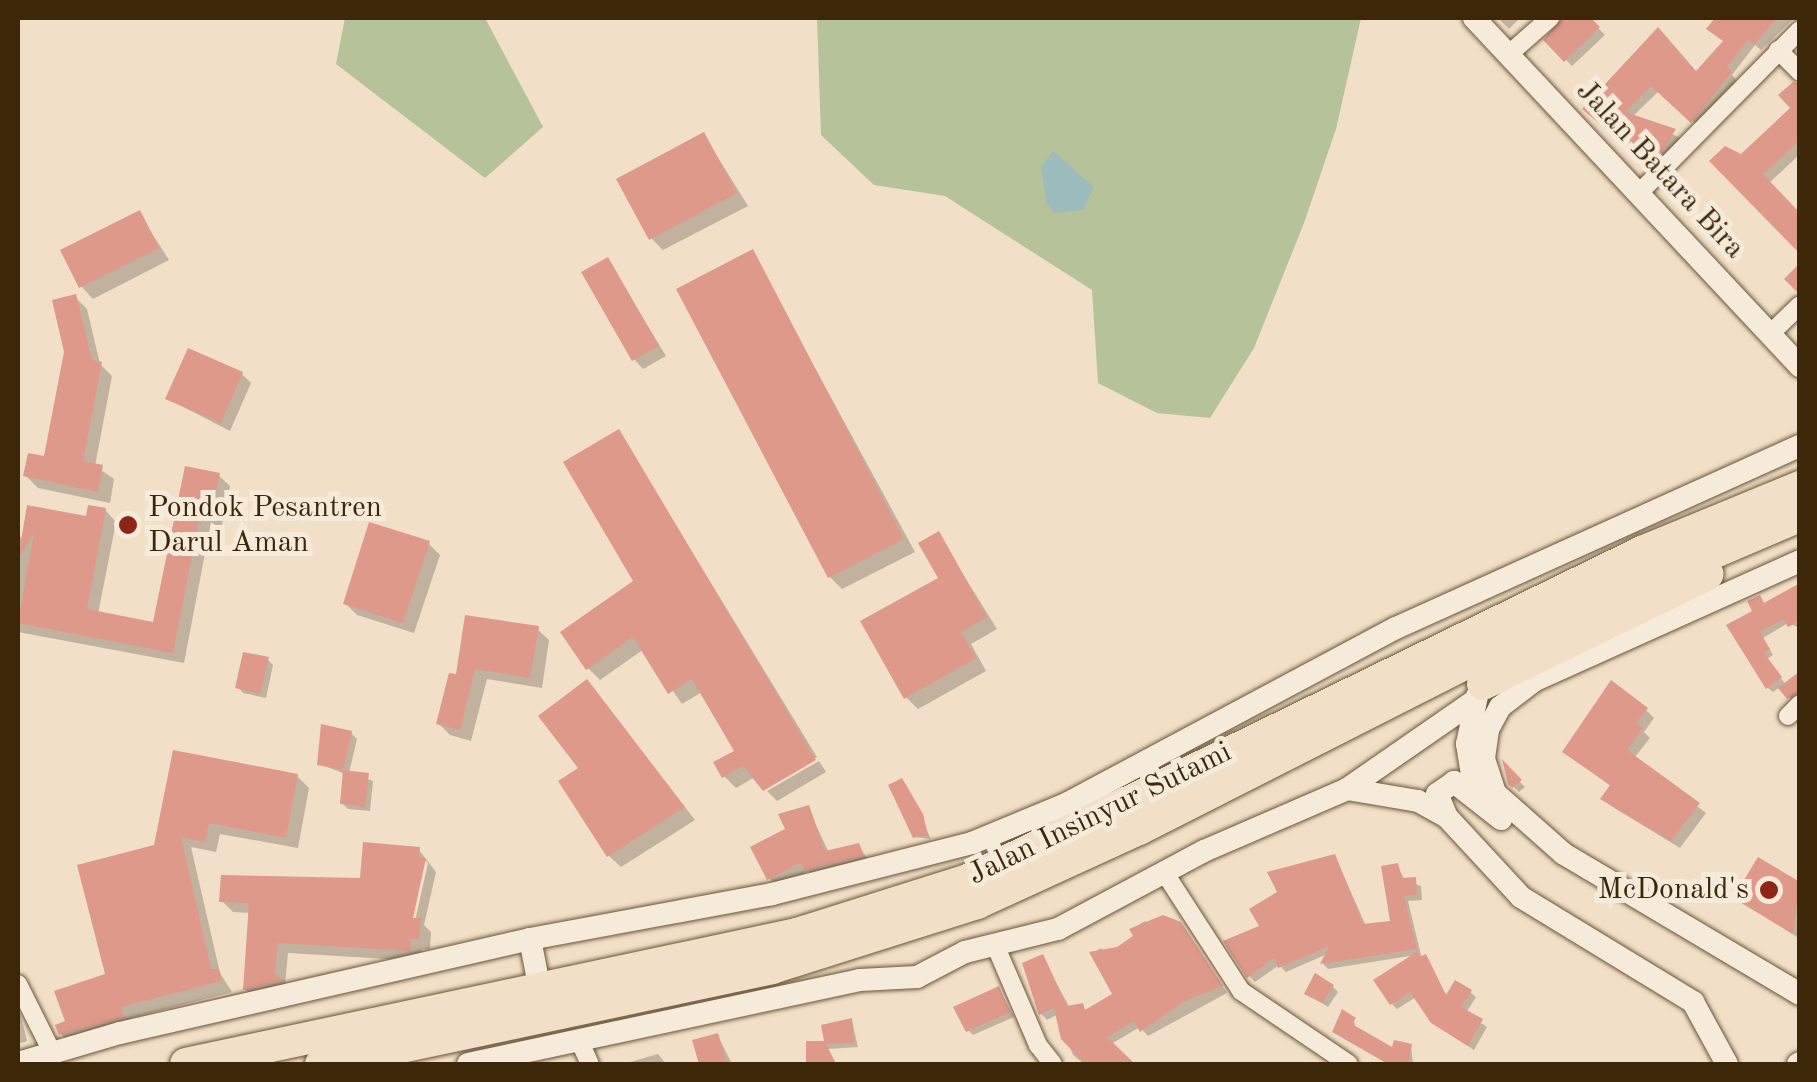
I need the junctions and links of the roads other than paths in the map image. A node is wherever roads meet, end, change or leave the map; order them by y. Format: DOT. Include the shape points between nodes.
graph roads {
  1 [pos="1474,18"];
  2 [pos="1550,18"];
  3 [pos="1800,30"];
  4 [pos="1778,50"];
  5 [pos="1509,54"];
  6 [pos="1800,72"];
  7 [pos="1641,192"];
  8 [pos="1800,305"];
  9 [pos="1771,332"];
  10 [pos="1800,366"];
  11 [pos="1800,446"];
  12 [pos="1800,487"];
  13 [pos="1800,516"];
  14 [pos="1800,535"];
  15 [pos="1800,561"];
  16 [pos="1478,692"];
  17 [pos="1347,789"];
  18 [pos="1475,792"];
  19 [pos="1448,817"];
  20 [pos="1564,854"];
  21 [pos="1166,875"];
  22 [pos="530,940"];
  23 [pos="996,947"];
  24 [pos="536,971"];
  25 [pos="18,984"];
  26 [pos="1800,994"];
  27 [pos="580,1042"];
  28 [pos="52,1052"];
  29 [pos="18,1063"];
  30 [pos="186,1064"];
  31 [pos="321,1064"];
  32 [pos="468,1064"];
  33 [pos="590,1064"];
  34 [pos="1053,1064"];
  35 [pos="1349,1064"];
  36 [pos="1727,1064"];
  1 -- 5 [label="street, Jalan Batara Bira"];
  2 -- 5 [label="street"];
  3 -- 4 [label="street"];
  4 -- 6 [label="street"];
  4 -- 7 [label="street"];
  5 -- 7 [label="street, Jalan Batara Bira"];
  7 -- 9 [label="street, Jalan Batara Bira"];
  8 -- 9 [label="street"];
  9 -- 10 [label="street, Jalan Batara Bira"];
  11 -- 22 [label="street" via="1396,628 1170,751 1004,831 772,894"];
  12 -- 30 [label="highway, Jalan Insinyur Sutami" via="1642,552 968,880 797,934"];
  13 -- 31 [label="highway, Jalan Insinyur Sutami" via="1523,634 1139,830 977,902 772,968"];
  14 -- 16 [label="highway" via="1516,662"];
  15 -- 20 [label="street" via="1601,647 1535,680 1500,707 1484,759 1495,793"];
  16 -- 17 [label="street"];
  16 -- 18 [label="street" via="1467,744"];
  17 -- 19 [label="street" via="1418,801"];
  17 -- 21 [label="street" via="1204,851"];
  18 -- 19 [label="street" via="1464,784 1445,785 1437,804"];
  18 -- 20 [label="street" via="1535,845"];
  19 -- 36 [label="street" via="1521,897 1693,1002"];
  20 -- 26 [label="street"];
  21 -- 23 [label="street" via="1058,929"];
  21 -- 35 [label="street" via="1241,990"];
  22 -- 24 [label="street"];
  22 -- 28 [label="street"];
  23 -- 27 [label="street" via="965,952 918,977 860,980"];
  23 -- 34 [label="street" via="1038,1045"];
  25 -- 28 [label="street"];
  27 -- 32 [label="street" via="550,1038"];
  27 -- 33 [label="street"];
  28 -- 29 [label="street"];
}
